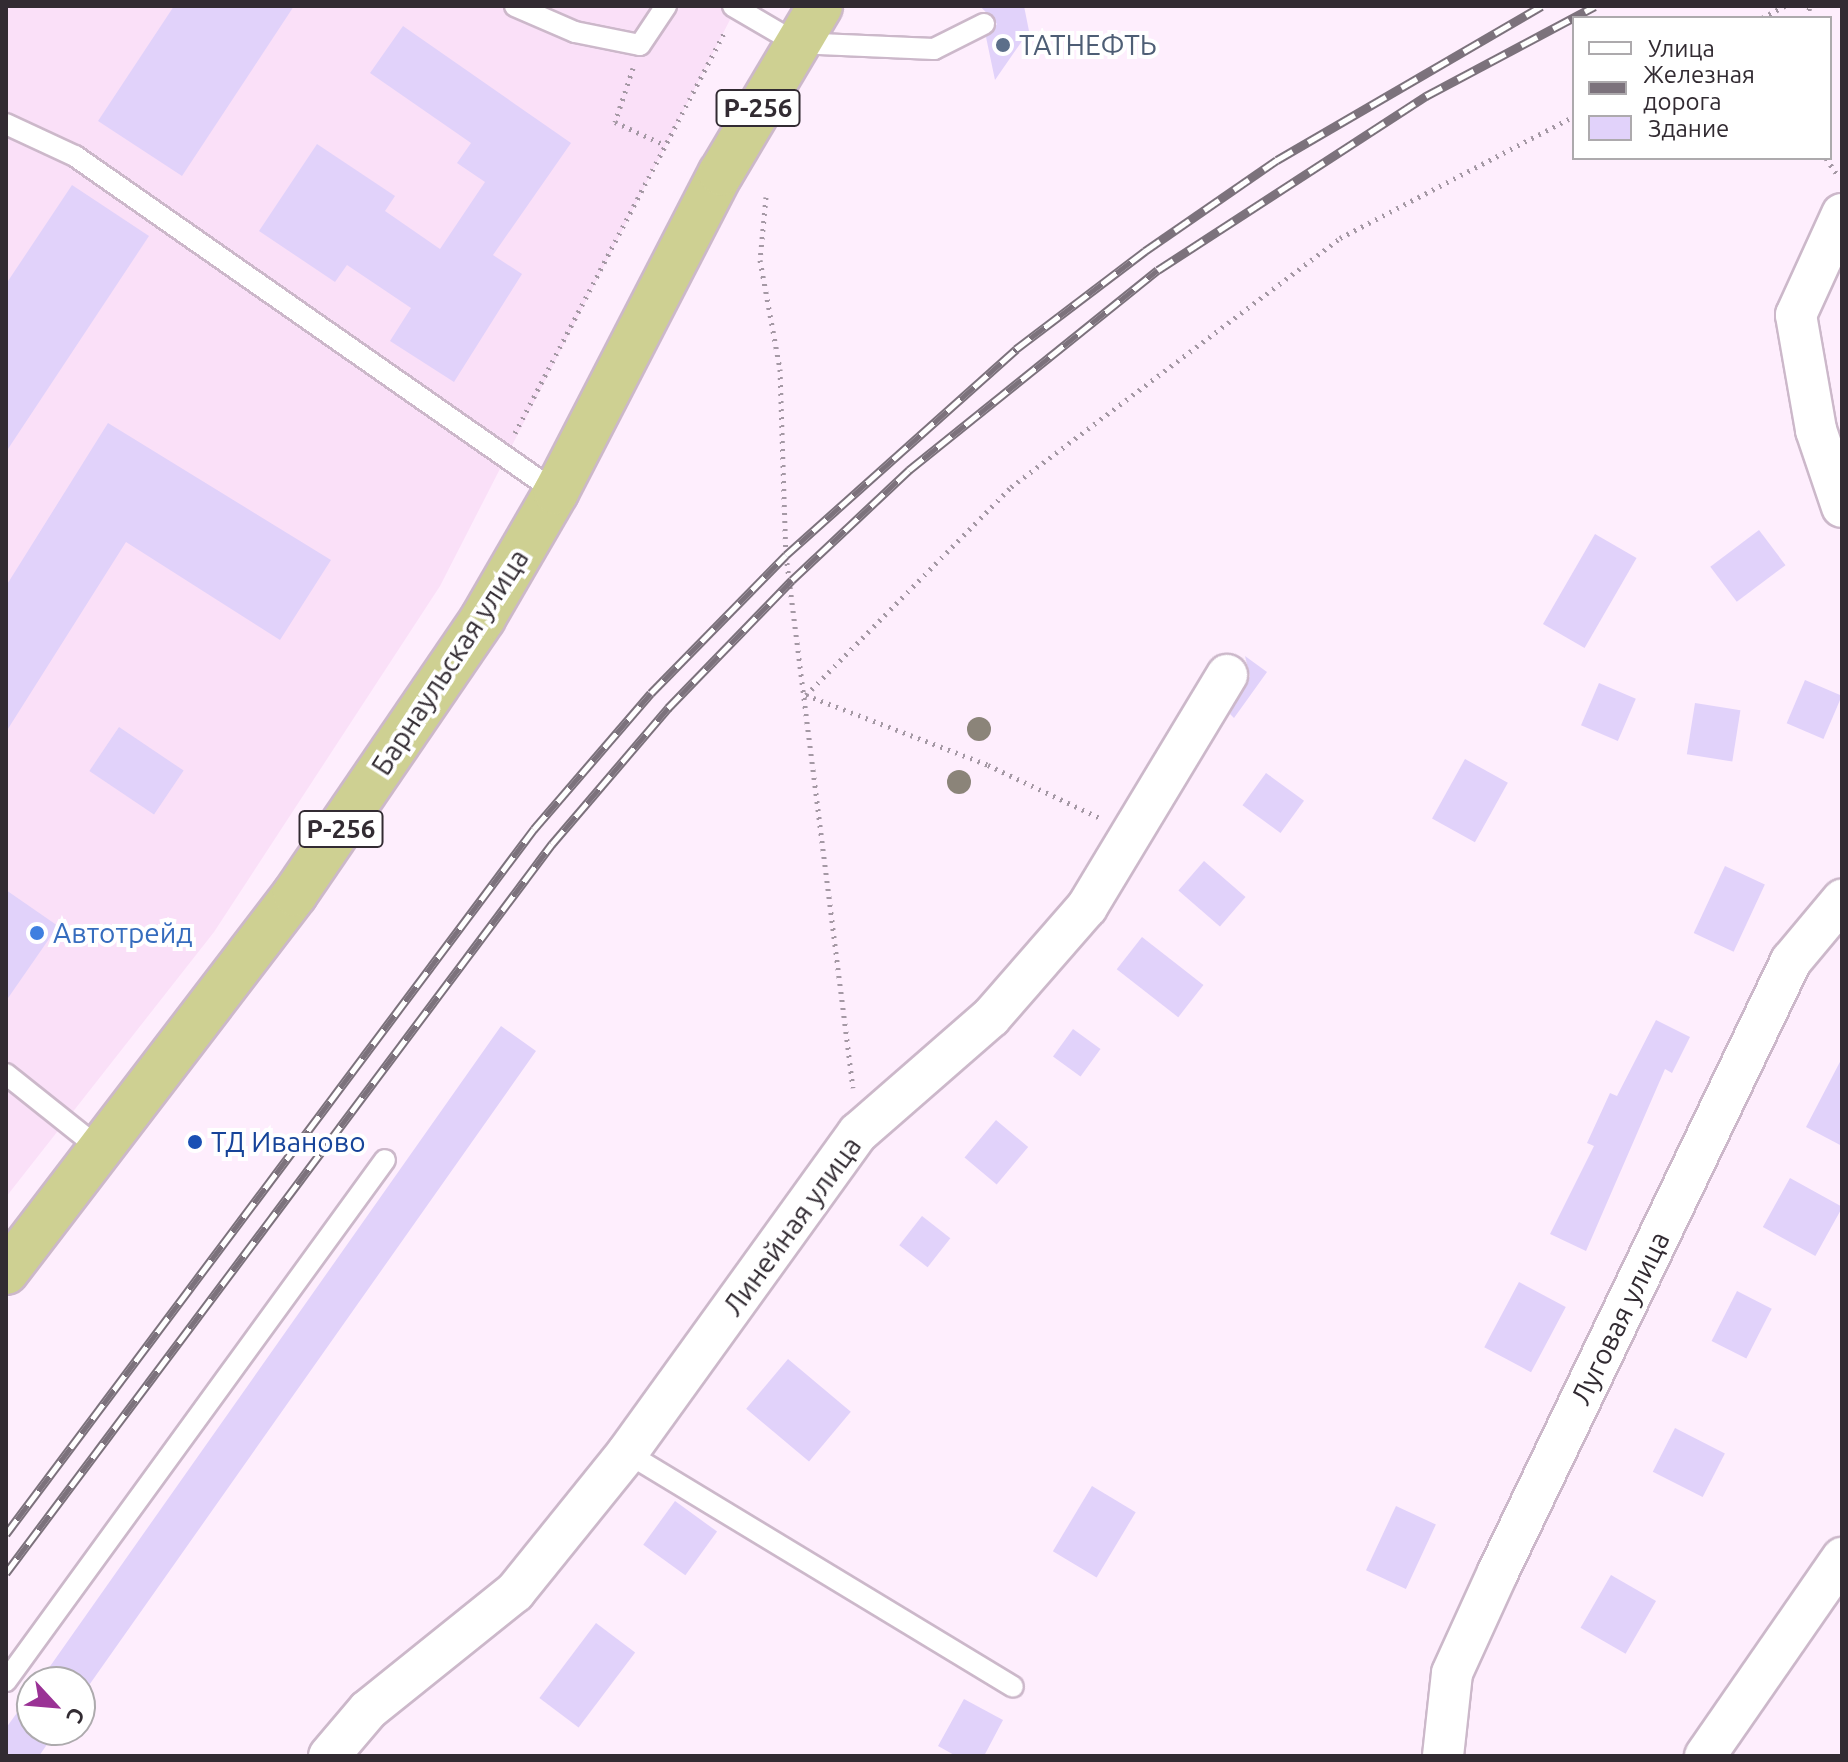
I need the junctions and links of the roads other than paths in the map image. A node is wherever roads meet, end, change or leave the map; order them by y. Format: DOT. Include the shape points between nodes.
graph roads {
  1 [pos="515,6"];
  2 [pos="666,6"];
  3 [pos="820,6"];
  4 [pos="735,7"];
  5 [pos="984,24"];
  6 [pos="796,43"];
  7 [pos="6,124"];
  8 [pos="1842,214"];
  9 [pos="556,492"];
  10 [pos="1842,507"];
  11 [pos="1227,675"];
  12 [pos="1842,900"];
  13 [pos="6,1074"];
  14 [pos="100,1149"];
  15 [pos="385,1160"];
  16 [pos="6,1272"];
  17 [pos="627,1453"];
  18 [pos="1842,1558"];
  19 [pos="6,1681"];
  20 [pos="1013,1687"];
  21 [pos="329,1756"];
  22 [pos="1443,1756"];
  23 [pos="1705,1756"];
  1 -- 2 [label="lane" via="575,32 640,45"];
  3 -- 6 [label="highway, Барнаульская улица / Р-256"];
  4 -- 6 [label="lane"];
  5 -- 6 [label="lane" via="934,49"];
  6 -- 9 [label="highway, Барнаульская улица / Р-256" via="721,173"];
  7 -- 9 [label="lane" via="75,156"];
  8 -- 10 [label="street" via="1796,315 1816,430"];
  9 -- 14 [label="highway, Барнаульская улица / Р-256" via="397,749"];
  11 -- 17 [label="street, Линейная улица" via="1087,907 991,1017 858,1133"];
  12 -- 22 [label="street, Луговая улица" via="1791,961 1498,1572 1452,1673"];
  13 -- 14 [label="lane"];
  14 -- 16 [label="highway, Барнаульская улица / Р-256"];
  15 -- 19 [label="lane"];
  17 -- 20 [label="lane"];
  17 -- 21 [label="street, Линейная улица" via="515,1592 368,1710"];
  18 -- 23 [label="street"];
}
